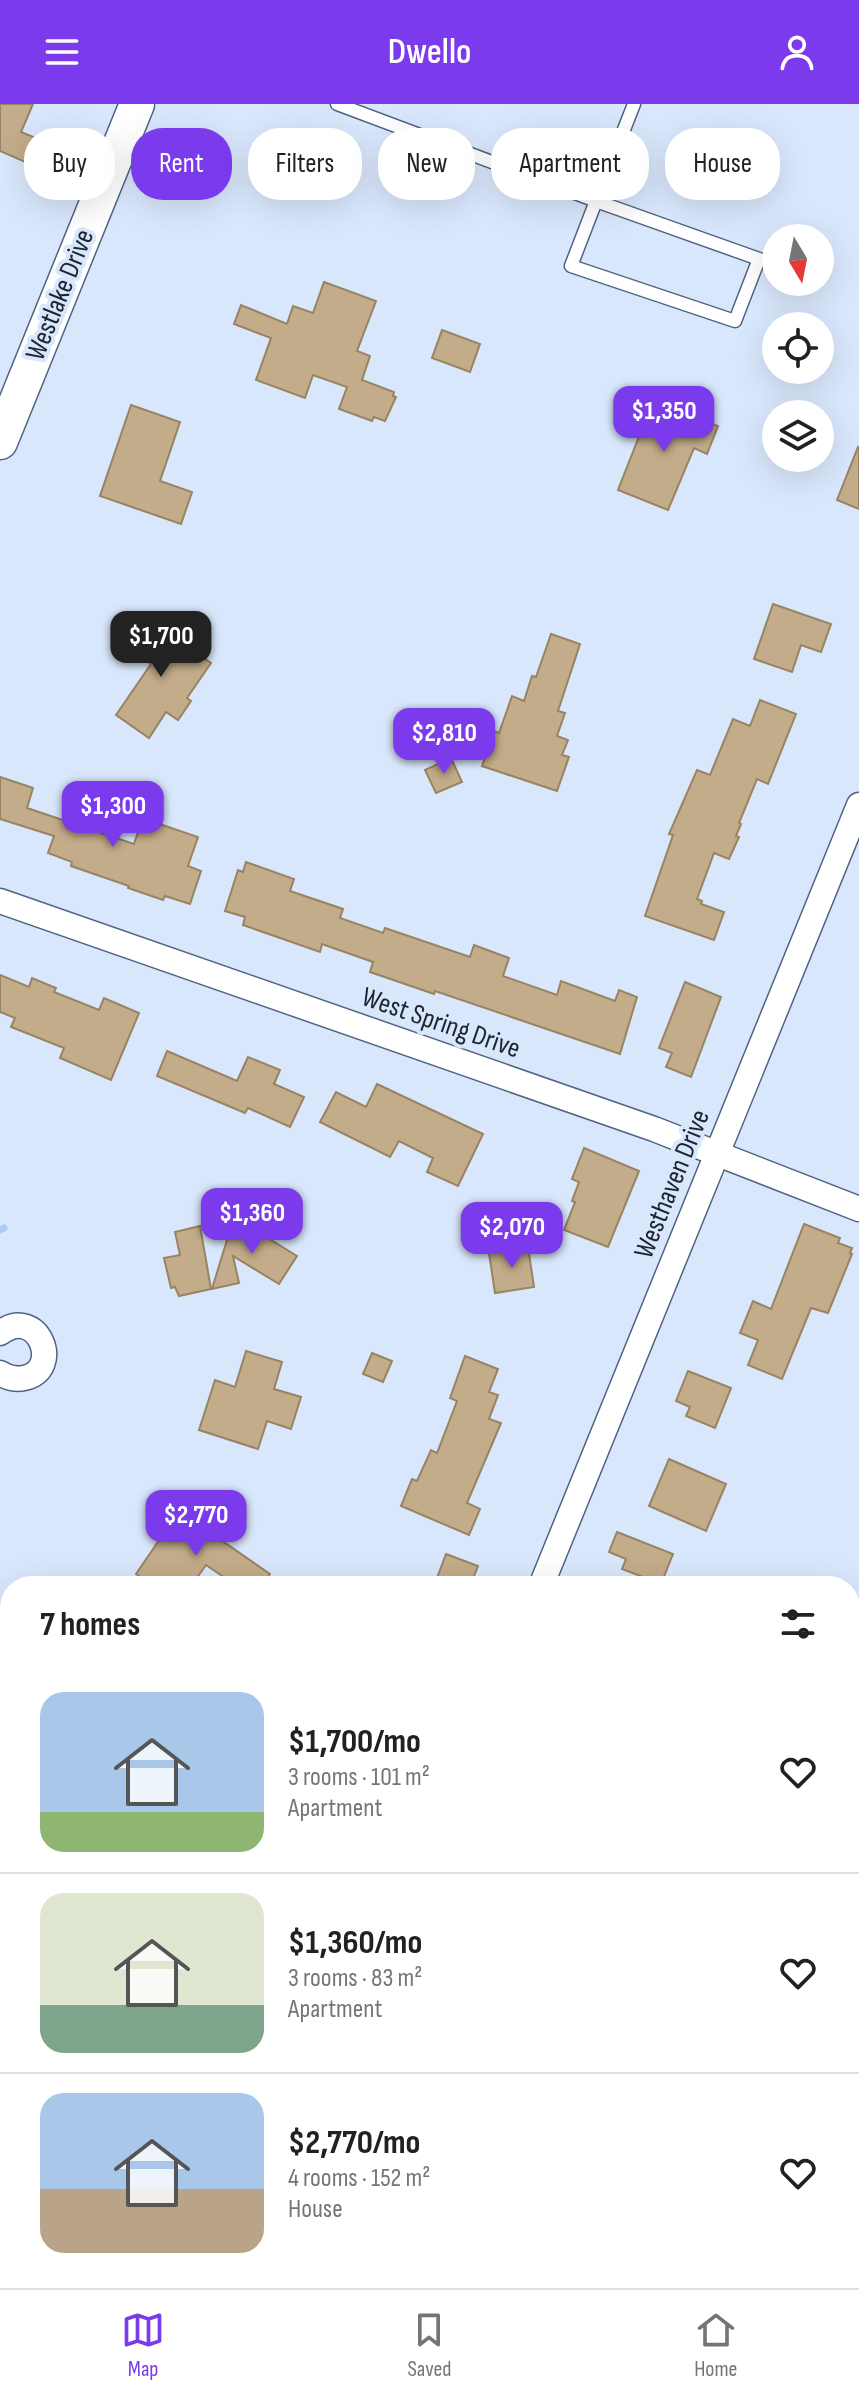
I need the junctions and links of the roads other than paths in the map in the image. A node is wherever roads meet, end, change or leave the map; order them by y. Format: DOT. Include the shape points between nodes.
graph roads {
  1 [pos="137,104"];
  2 [pos="337,104"];
  3 [pos="634,104"];
  4 [pos="596,201"];
  5 [pos="0,442"];
  6 [pos="859,805"];
  7 [pos="0,901"];
  8 [pos="718,1153"];
  9 [pos="859,1209"];
  10 [pos="0,1333"];
  11 [pos="0,1373"];
  12 [pos="545,1576"];
  1 -- 5 [label="street, Westlake Drive"];
  2 -- 4 [label="lane"];
  3 -- 4 [label="lane"];
  4 -- 4 [label="lane" via="571,266 735,321 759,259"];
  6 -- 8 [label="street, Westhaven Drive"];
  7 -- 8 [label="street, West Spring Drive"];
  8 -- 9 [label="street, West Spring Drive"];
  8 -- 12 [label="street, Westhaven Drive"];
  10 -- 11 [label="street" via="14,1326 32,1330 42,1340 44,1356 31,1376 13,1379"];
}
